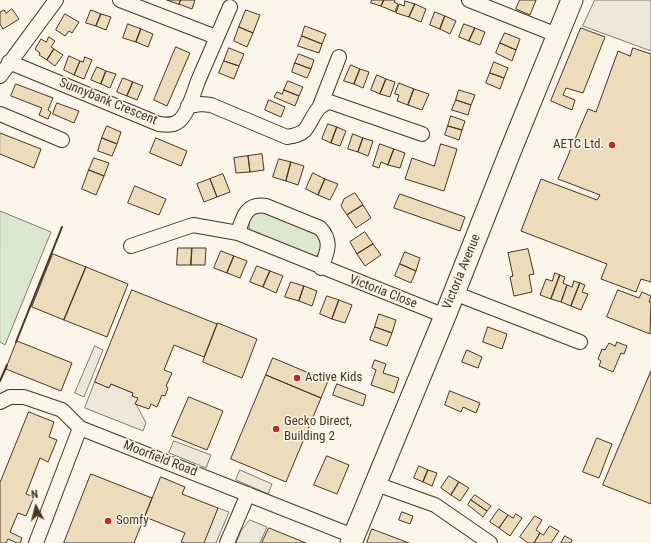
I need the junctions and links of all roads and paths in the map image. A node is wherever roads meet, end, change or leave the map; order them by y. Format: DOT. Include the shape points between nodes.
graph roads {
  1 [pos="56,0"];
  2 [pos="120,0"];
  3 [pos="469,0"];
  4 [pos="572,0"];
  5 [pos="230,7"];
  6 [pos="558,35"];
  7 [pos="216,37"];
  8 [pos="339,57"];
  9 [pos="9,62"];
  10 [pos="0,76"];
  11 [pos="188,106"];
  12 [pos="320,106"];
  13 [pos="0,114"];
  14 [pos="422,134"];
  15 [pos="62,140"];
  16 [pos="238,233"];
  17 [pos="131,246"];
  18 [pos="321,268"];
  19 [pos="454,293"];
  20 [pos="445,316"];
  21 [pos="580,342"];
  22 [pos="0,402"];
  23 [pos="80,428"];
  24 [pos="376,484"];
  25 [pos="248,494"];
  26 [pos="352,540"];
  27 [pos="36,543"];
  28 [pos="227,543"];
  29 [pos="490,543"];
  1 -- 9 [label="street"];
  2 -- 7 [label="street"];
  3 -- 6 [label="street"];
  4 -- 6 [label="highway, Victoria Avenue"];
  5 -- 7 [label="street, Sunnybank Crescent"];
  6 -- 19 [label="highway, Victoria Avenue"];
  7 -- 11 [label="street, Sunnybank Crescent"];
  8 -- 12 [label="street"];
  9 -- 10 [label="street"];
  9 -- 11 [label="street, Sunnybank Crescent" via="159,124 167,125 180,120"];
  11 -- 12 [label="street" via="211,105 287,137 304,130"];
  12 -- 14 [label="street" via="330,102"];
  13 -- 15 [label="street"];
  16 -- 17 [label="street, Victoria Close" via="193,225"];
  16 -- 18 [label="street, Victoria Close"];
  16 -- 18 [label="street" via="243,217 254,206 260,205 320,228 328,242"];
  18 -- 20 [label="street, Victoria Close"];
  19 -- 20 [label="highway, Victoria Avenue"];
  19 -- 21 [label="street"];
  20 -- 24 [label="highway, Victoria Avenue"];
  22 -- 23 [label="street" via="10,397 24,397 62,410"];
  23 -- 25 [label="street, Moorfield Road"];
  23 -- 27 [label="street"];
  24 -- 26 [label="highway, Victoria Avenue"];
  24 -- 29 [label="street" via="435,505"];
  25 -- 26 [label="street, Moorfield Road"];
  25 -- 28 [label="street"];
}
